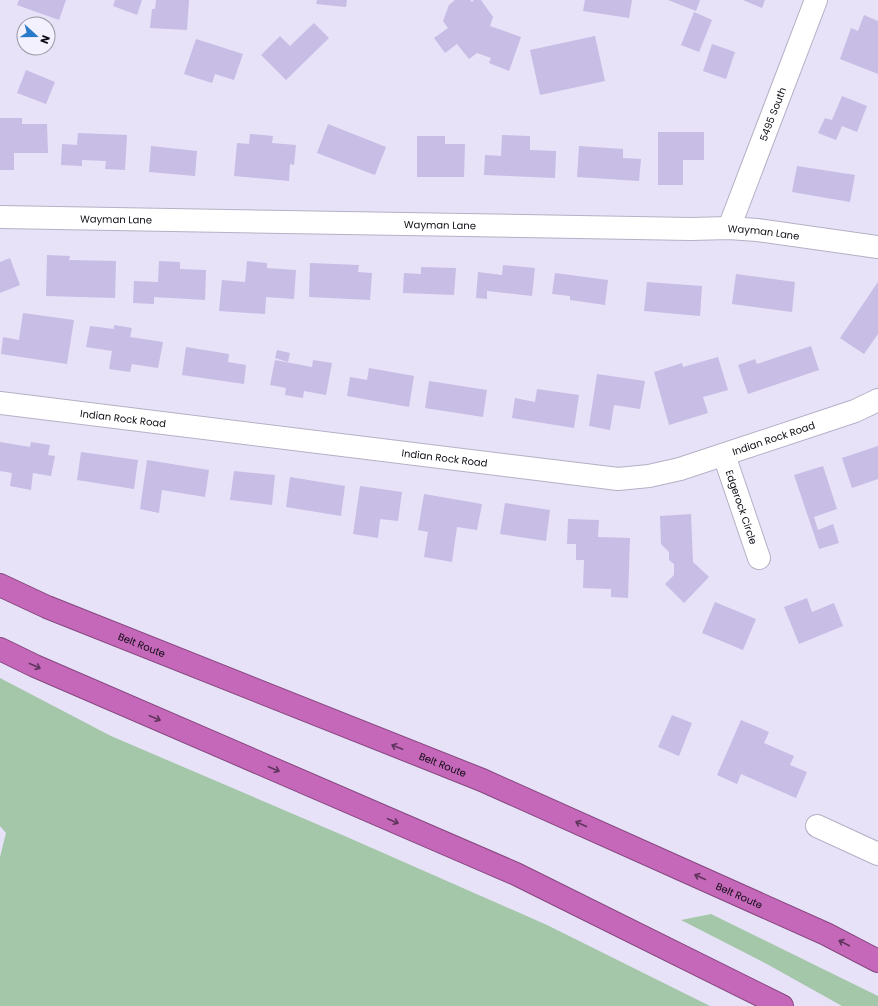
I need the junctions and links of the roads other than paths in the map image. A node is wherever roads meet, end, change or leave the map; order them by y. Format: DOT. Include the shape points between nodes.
graph roads {
  1 [pos="816,0"];
  2 [pos="0,217"];
  3 [pos="729,228"];
  4 [pos="878,247"];
  5 [pos="878,400"];
  6 [pos="0,403"];
  7 [pos="724,455"];
  8 [pos="759,558"];
  9 [pos="0,585"];
  10 [pos="0,649"];
  11 [pos="817,826"];
  12 [pos="878,854"];
  13 [pos="878,961"];
  14 [pos="782,1006"];
  1 -- 3 [label="street, 5495 South"];
  2 -- 3 [label="street, Wayman Lane"];
  3 -- 4 [label="street, Wayman Lane"];
  5 -- 7 [label="street, Indian Rock Road" via="854,411"];
  6 -- 7 [label="street, Indian Rock Road" via="618,479 665,473"];
  7 -- 8 [label="street, Edgerock Circle"];
  13 -- 9 [label="highway, Belt Route, one-way" via="826,934 482,780 55,610"];
  10 -- 14 [label="highway, one-way" via="516,874"];
  11 -- 12 [label="street"];
}
